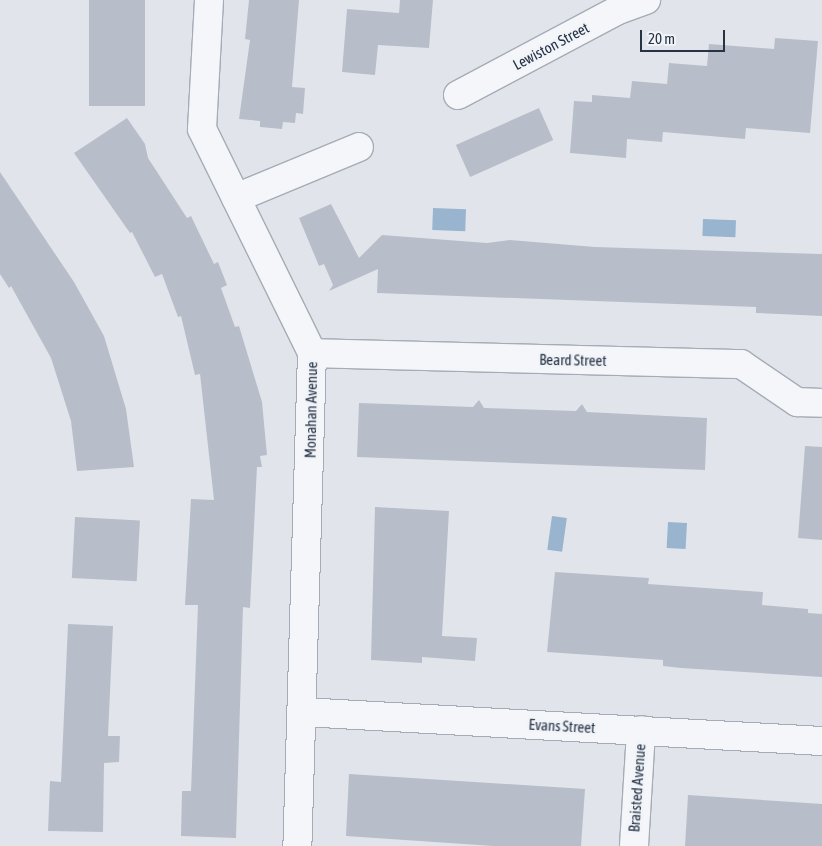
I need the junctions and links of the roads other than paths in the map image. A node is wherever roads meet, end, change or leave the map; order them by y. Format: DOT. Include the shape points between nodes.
graph roads {
  1 [pos="209,0"];
  2 [pos="646,0"];
  3 [pos="458,95"];
  4 [pos="359,147"];
  5 [pos="236,198"];
  6 [pos="312,353"];
  7 [pos="822,403"];
  8 [pos="303,712"];
  9 [pos="641,730"];
  10 [pos="822,740"];
  11 [pos="297,846"];
  12 [pos="634,846"];
  1 -- 5 [label="street, Monahan Avenue" via="202,129"];
  2 -- 3 [label="street, Lewiston Street" via="618,10"];
  4 -- 5 [label="street"];
  5 -- 6 [label="street, Monahan Avenue"];
  6 -- 7 [label="street, Beard Street" via="741,364 797,402"];
  6 -- 8 [label="street, Monahan Avenue"];
  8 -- 9 [label="street, Evans Street"];
  8 -- 11 [label="street, Monahan Avenue"];
  9 -- 10 [label="street, Evans Street"];
  9 -- 12 [label="street, Braisted Avenue"];
}
